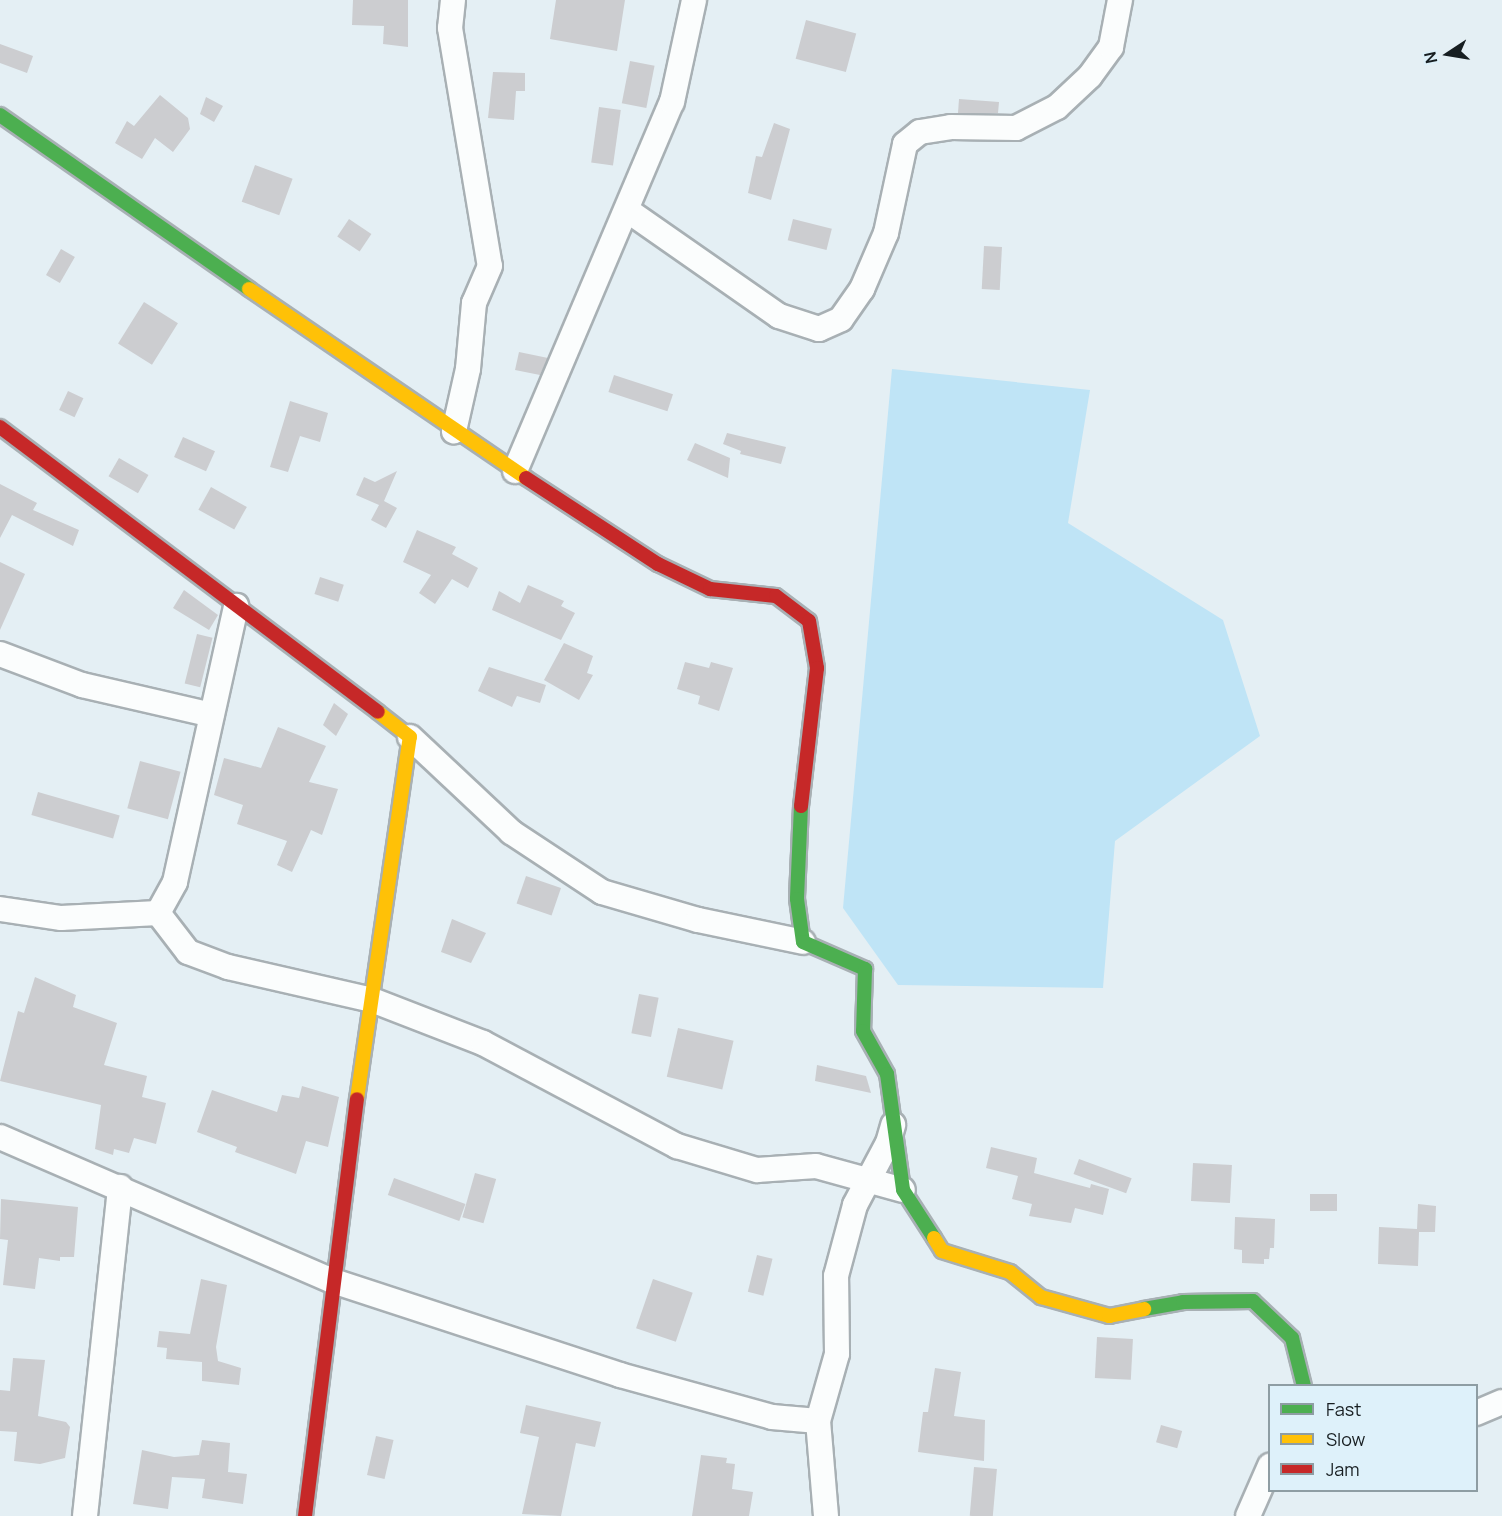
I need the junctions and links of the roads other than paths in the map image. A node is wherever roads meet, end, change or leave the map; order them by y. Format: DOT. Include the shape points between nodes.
graph roads {
  1 [pos="453,0"];
  2 [pos="694,0"];
  3 [pos="1120,0"];
  4 [pos="0,115"];
  5 [pos="627,210"];
  6 [pos="0,427"];
  7 [pos="454,431"];
  8 [pos="515,471"];
  9 [pos="236,606"];
  10 [pos="0,654"];
  11 [pos="212,715"];
  12 [pos="411,737"];
  13 [pos="0,909"];
  14 [pos="158,913"];
  15 [pos="802,942"];
  16 [pos="372,1000"];
  17 [pos="894,1122"];
  18 [pos="0,1137"];
  19 [pos="869,1178"];
  20 [pos="120,1187"];
  21 [pos="903,1190"];
  22 [pos="333,1281"];
  23 [pos="1304,1384"];
  24 [pos="1502,1402"];
  25 [pos="1478,1412"];
  26 [pos="818,1421"];
  27 [pos="1267,1473"];
  28 [pos="85,1516"];
  29 [pos="304,1516"];
  30 [pos="826,1516"];
  31 [pos="1248,1516"];
  1 -- 7 [label="street" via="450,28 490,266 474,303 468,369"];
  2 -- 5 [label="street" via="672,102"];
  3 -- 5 [label="street" via="1111,47 1090,76 1057,107 1016,128 951,127 920,132 905,144 886,233 862,289 841,319 819,329 779,316"];
  4 -- 7 [label="street"];
  5 -- 8 [label="street"];
  6 -- 9 [label="street"];
  7 -- 8 [label="street"];
  8 -- 15 [label="street" via="658,564 710,589 776,596 809,621 817,668 801,796 797,899"];
  9 -- 11 [label="street"];
  9 -- 12 [label="street"];
  10 -- 11 [label="street" via="82,685"];
  11 -- 14 [label="street" via="175,882"];
  12 -- 15 [label="street" via="511,832 602,892 698,920"];
  12 -- 16 [label="street"];
  13 -- 14 [label="street" via="61,918"];
  14 -- 16 [label="street" via="188,952 228,967"];
  15 -- 17 [label="street" via="865,969 863,1031 887,1074"];
  16 -- 19 [label="street" via="483,1043 677,1146 757,1170 816,1166"];
  16 -- 22 [label="street"];
  17 -- 19 [label="street" via="888,1143"];
  17 -- 21 [label="street"];
  18 -- 20 [label="street"];
  19 -- 21 [label="street"];
  19 -- 26 [label="street" via="855,1205 836,1275 837,1354"];
  20 -- 22 [label="street"];
  20 -- 28 [label="street"];
  21 -- 23 [label="street" via="942,1251 1010,1272 1041,1297 1109,1316 1183,1302 1253,1301 1292,1338"];
  22 -- 26 [label="street" via="620,1375 772,1417"];
  22 -- 29 [label="street"];
  24 -- 25 [label="street"];
  26 -- 30 [label="street"];
  27 -- 31 [label="street"];
}
